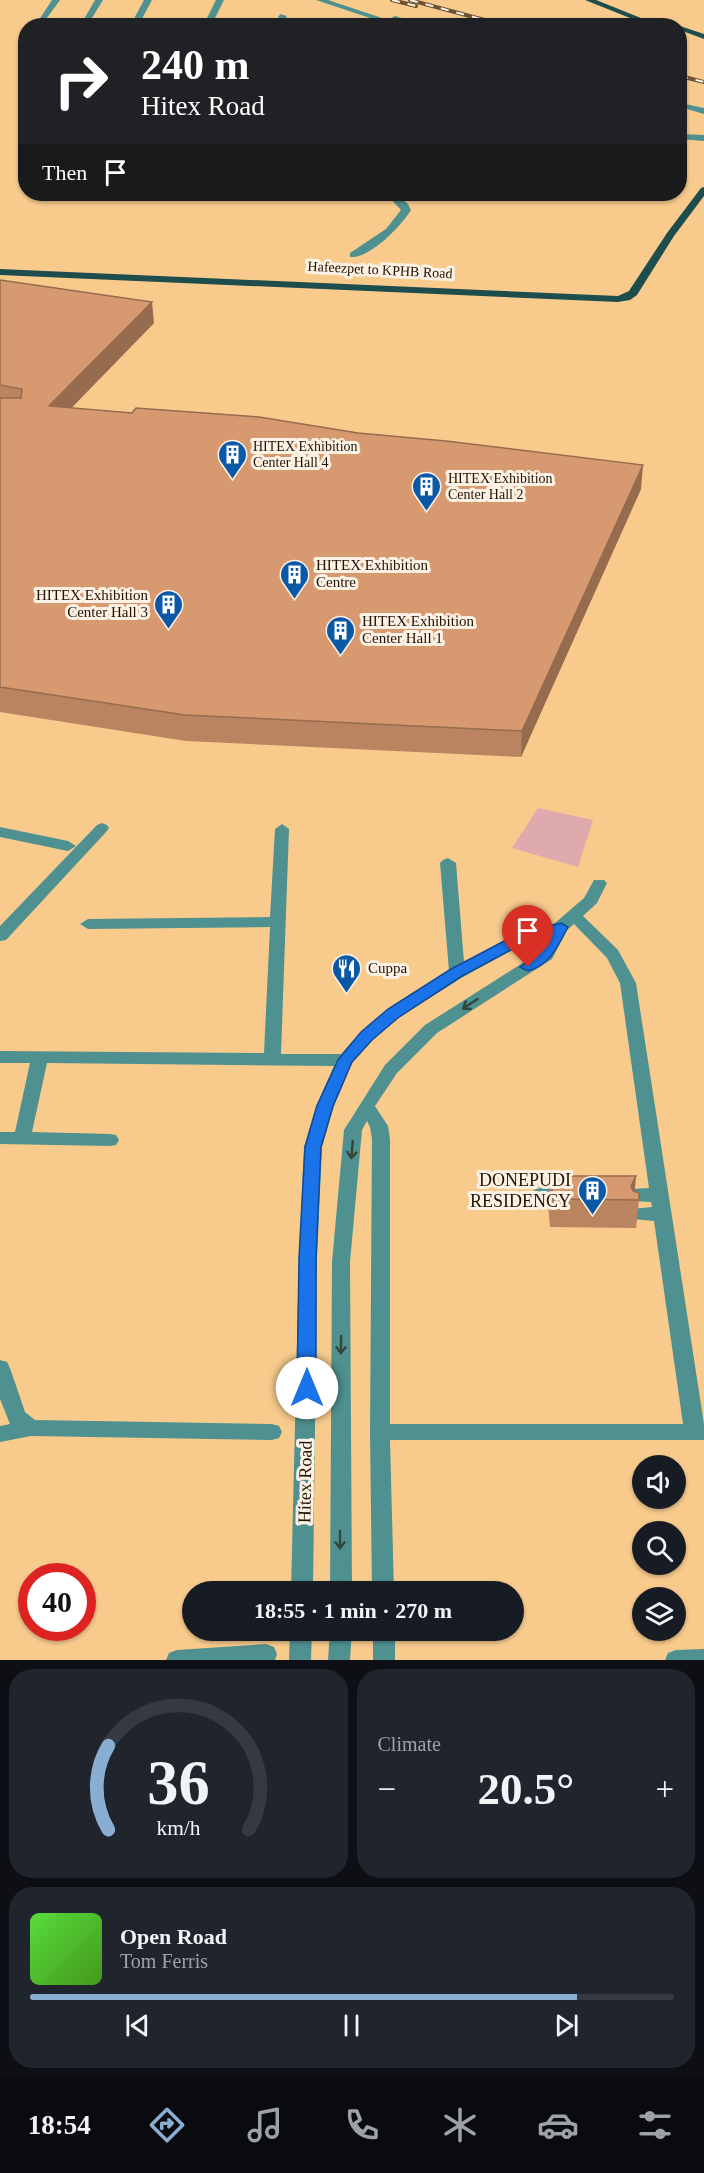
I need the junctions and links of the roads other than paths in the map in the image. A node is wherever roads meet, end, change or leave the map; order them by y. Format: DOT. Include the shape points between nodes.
graph roads {
  1 [pos="56,0"];
  2 [pos="99,0"];
  3 [pos="148,0"];
  4 [pos="220,0"];
  5 [pos="320,0"];
  6 [pos="337,0"];
  7 [pos="589,0"];
  8 [pos="606,0"];
  9 [pos="43,18"];
  10 [pos="88,18"];
  11 [pos="138,18"];
  12 [pos="211,18"];
  13 [pos="377,18"];
  14 [pos="394,18"];
  15 [pos="643,18"];
  16 [pos="647,18"];
  17 [pos="687,34"];
  18 [pos="704,39"];
  19 [pos="687,101"];
  20 [pos="704,105"];
  21 [pos="687,107"];
  22 [pos="704,111"];
  23 [pos="687,137"];
  24 [pos="704,138"];
  25 [pos="704,190"];
  26 [pos="399,201"];
  27 [pos="353,255"];
  28 [pos="0,266"];
  29 [pos="0,272"];
  30 [pos="633,292"];
  31 [pos="102,828"];
  32 [pos="282,829"];
  33 [pos="0,832"];
  34 [pos="68,846"];
  35 [pos="448,863"];
  36 [pos="599,883"];
  37 [pos="278,922"];
  38 [pos="568,922"];
  39 [pos="88,924"];
  40 [pos="0,936"];
  41 [pos="457,973"];
  42 [pos="0,1057"];
  43 [pos="40,1058"];
  44 [pos="272,1059"];
  45 [pos="345,1060"];
  46 [pos="366,1106"];
  47 [pos="0,1138"];
  48 [pos="22,1139"];
  49 [pos="110,1140"];
  50 [pos="540,1195"];
  51 [pos="659,1195"];
  52 [pos="639,1214"];
  53 [pos="662,1214"];
  54 [pos="0,1368"];
  55 [pos="16,1422"];
  56 [pos="272,1432"];
  57 [pos="380,1432"];
  58 [pos="699,1432"];
  59 [pos="0,1434"];
  60 [pos="302,1581"];
  61 [pos="341,1581"];
  62 [pos="383,1581"];
  63 [pos="301,1641"];
  64 [pos="340,1641"];
  65 [pos="384,1641"];
  66 [pos="266,1654"];
  67 [pos="704,1659"];
  68 [pos="177,1660"];
  69 [pos="300,1660"];
  70 [pos="339,1660"];
  71 [pos="384,1660"];
  72 [pos="676,1660"];
  1 -- 9 [label="street"];
  2 -- 10 [label="street"];
  3 -- 11 [label="street"];
  4 -- 12 [label="street"];
  5 -- 13 [label="street"];
  6 -- 14 [label="street"];
  7 -- 15 [label="main road"];
  8 -- 16 [label="main road"];
  17 -- 18 [label="main road"];
  19 -- 20 [label="street"];
  21 -- 22 [label="street"];
  23 -- 24 [label="street"];
  25 -- 30 [label="main road"];
  26 -- 27 [label="street" via="406,210 402,217 384,237"];
  28 -- 30 [label="main road, Hafeezpet to KPHB Road" via="531,291"];
  29 -- 30 [label="main road" via="618,300"];
  31 -- 40 [label="street"];
  32 -- 37 [label="street"];
  33 -- 34 [label="street"];
  35 -- 41 [label="street"];
  36 -- 38 [label="street" via="591,900"];
  37 -- 39 [label="street"];
  37 -- 44 [label="street"];
  38 -- 41 [label="street, Hitex Road" via="519,939"];
  38 -- 46 [label="street, one-way" via="546,955 431,1029 391,1069"];
  38 -- 51 [label="street" via="607,946 624,970"];
  41 -- 45 [label="street, Hitex Road" via="393,1013"];
  42 -- 43 [label="street"];
  43 -- 44 [label="street"];
  43 -- 48 [label="street"];
  44 -- 45 [label="street"];
  45 -- 60 [label="street, Hitex Road" via="313,1147"];
  46 -- 57 [label="street" via="379,1126 381,1139"];
  46 -- 61 [label="street, one-way" via="353,1130 341,1262"];
  47 -- 48 [label="street"];
  48 -- 49 [label="street"];
  50 -- 51 [label="street"];
  51 -- 53 [label="street"];
  52 -- 53 [label="street"];
  53 -- 58 [label="street"];
  54 -- 55 [label="street"];
  55 -- 56 [label="street"];
  55 -- 59 [label="street"];
  57 -- 58 [label="street"];
  57 -- 62 [label="street"];
  63 -- 69 [label="street"];
  64 -- 70 [label="street"];
  65 -- 71 [label="street"];
  66 -- 68 [label="street"];
  67 -- 72 [label="street"];
}
